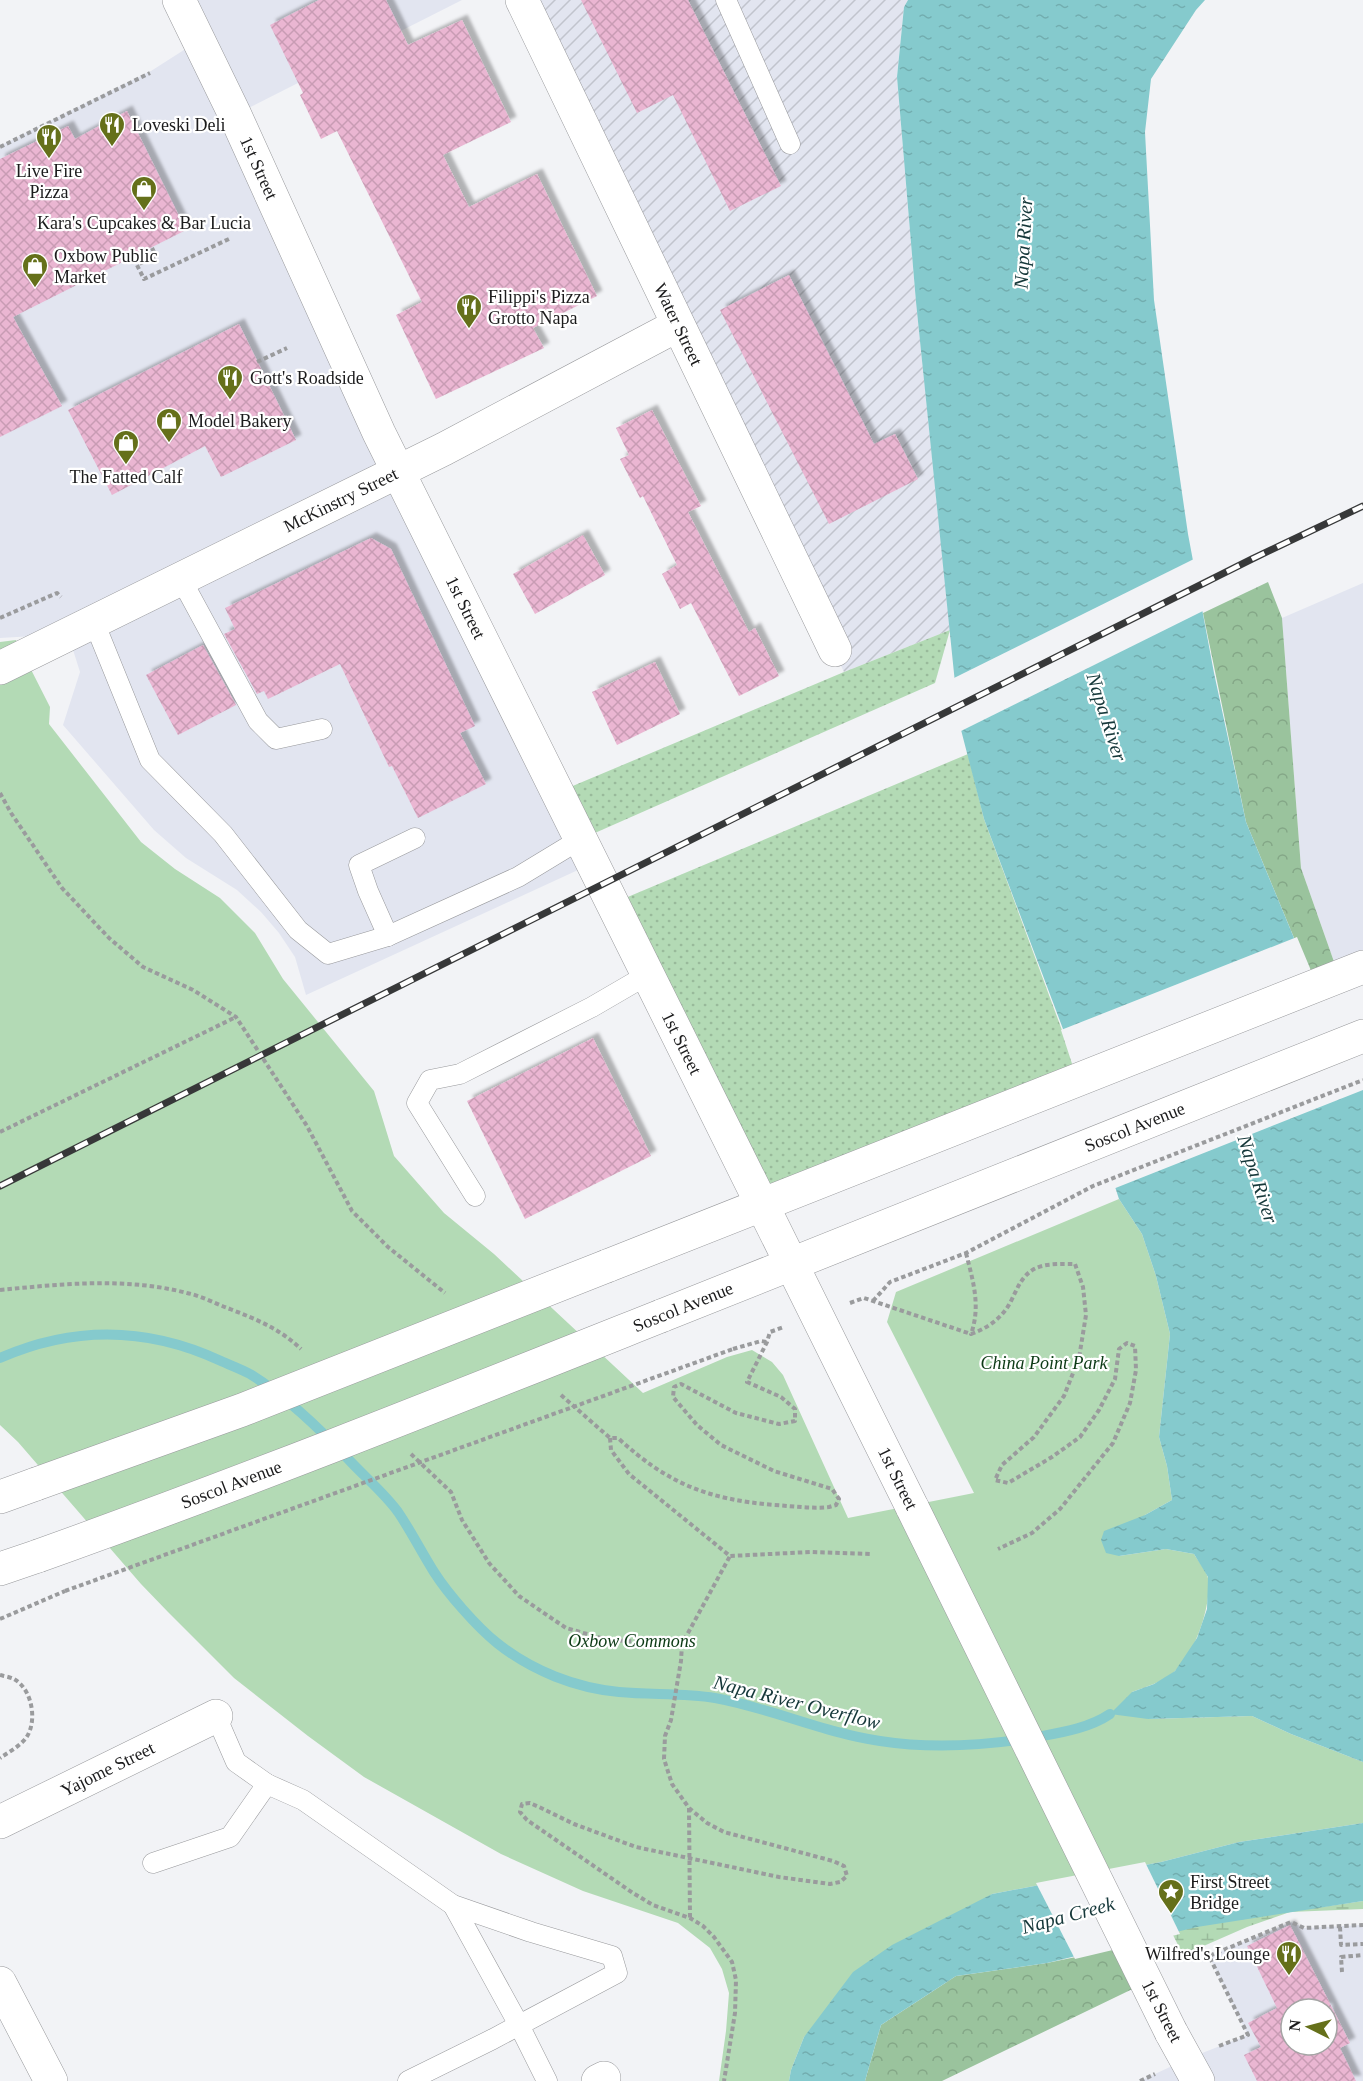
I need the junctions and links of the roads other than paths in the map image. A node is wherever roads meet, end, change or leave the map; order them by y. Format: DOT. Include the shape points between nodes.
graph roads {
  1 [pos="180,0"];
  2 [pos="522,0"];
  3 [pos="726,0"];
  4 [pos="790,144"];
  5 [pos="678,326"];
  6 [pos="398,471"];
  7 [pos="181,579"];
  8 [pos="94,622"];
  9 [pos="835,650"];
  10 [pos="0,668"];
  11 [pos="322,729"];
  12 [pos="415,838"];
  13 [pos="579,840"];
  14 [pos="388,936"];
  15 [pos="1351,972"];
  16 [pos="647,975"];
  17 [pos="1362,1036"];
  18 [pos="475,1196"];
  19 [pos="761,1204"];
  20 [pos="791,1265"];
  21 [pos="0,1497"];
  22 [pos="0,1569"];
  23 [pos="216,1716"];
  24 [pos="267,1784"];
  25 [pos="0,1822"];
  26 [pos="153,1863"];
  27 [pos="453,1905"];
  28 [pos="0,1983"];
  29 [pos="519,2025"];
  30 [pos="1185,2057"];
  31 [pos="51,2081"];
  32 [pos="408,2081"];
  33 [pos="547,2081"];
  1 -- 6 [label="main road, 1st Street"];
  2 -- 5 [label="main road, Water Street"];
  3 -- 4 [label="lane"];
  5 -- 6 [label="main road, McKinstry Street"];
  5 -- 9 [label="main road, Water Street"];
  6 -- 7 [label="main road, McKinstry Street"];
  6 -- 13 [label="main road, 1st Street"];
  7 -- 8 [label="main road, McKinstry Street"];
  7 -- 11 [label="lane" via="258,721 276,739"];
  8 -- 10 [label="main road, McKinstry Street"];
  8 -- 14 [label="lane" via="150,760 223,834 298,930 328,954"];
  12 -- 14 [label="lane" via="359,865"];
  13 -- 14 [label="lane" via="518,877"];
  13 -- 16 [label="main road, 1st Street"];
  15 -- 19 [label="main road"];
  16 -- 18 [label="lane" via="460,1074 430,1080 417,1103"];
  16 -- 19 [label="main road, 1st Street"];
  17 -- 20 [label="main road, Soscol Avenue"];
  19 -- 20 [label="main road, 1st Street"];
  19 -- 21 [label="main road, bridge" via="242,1410"];
  20 -- 22 [label="main road, Soscol Avenue, bridge" via="301,1459"];
  20 -- 30 [label="main road, 1st Street, bridge"];
  23 -- 24 [label="lane" via="236,1762"];
  23 -- 25 [label="main road, Yajome Street"];
  24 -- 26 [label="lane" via="230,1837"];
  24 -- 27 [label="lane" via="303,1800"];
  27 -- 29 [label="lane"];
  27 -- 29 [label="lane" via="612,1956 617,1973"];
  28 -- 31 [label="main road"];
  29 -- 32 [label="lane"];
  29 -- 33 [label="lane"];
}
